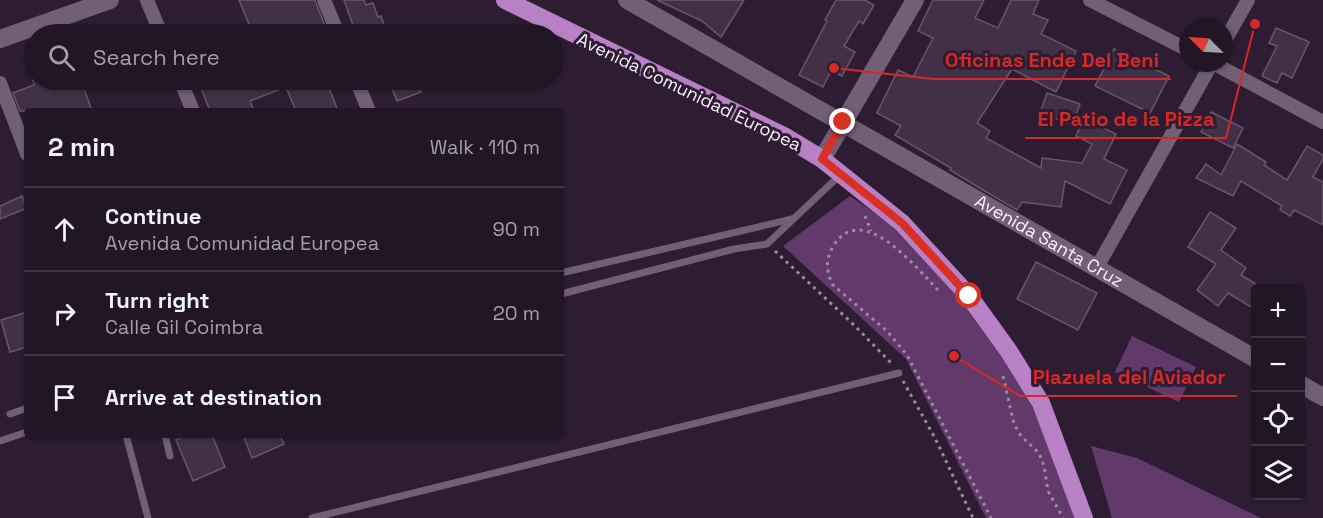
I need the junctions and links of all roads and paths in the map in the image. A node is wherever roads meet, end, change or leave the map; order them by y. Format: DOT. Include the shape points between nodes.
graph roads {
  1 [pos="110,0"];
  2 [pos="147,0"];
  3 [pos="324,0"];
  4 [pos="505,0"];
  5 [pos="627,0"];
  6 [pos="915,0"];
  7 [pos="1090,0"];
  8 [pos="1248,0"];
  9 [pos="42,24"];
  10 [pos="157,24"];
  11 [pos="334,24"];
  12 [pos="554,24"];
  13 [pos="1233,26"];
  14 [pos="564,29"];
  15 [pos="24,30"];
  16 [pos="0,39"];
  17 [pos="1179,45"];
  18 [pos="1207,72"];
  19 [pos="1229,72"];
  20 [pos="0,83"];
  21 [pos="184,90"];
  22 [pos="360,90"];
  23 [pos="192,108"];
  24 [pos="368,108"];
  25 [pos="843,122"];
  26 [pos="1323,122"];
  27 [pos="24,146"];
  28 [pos="822,159"];
  29 [pos="840,175"];
  30 [pos="793,219"];
  31 [pos="1096,269"];
  32 [pos="564,272"];
  33 [pos="564,293"];
  34 [pos="945,296"];
  35 [pos="1251,356"];
  36 [pos="898,373"];
  37 [pos="1002,374"];
  38 [pos="1305,387"];
  39 [pos="1323,397"];
  40 [pos="24,409"];
  41 [pos="10,414"];
  42 [pos="24,433"];
  43 [pos="127,438"];
  44 [pos="166,438"];
  45 [pos="0,441"];
  46 [pos="170,456"];
  47 [pos="1062,517"];
  48 [pos="148,518"];
  49 [pos="312,518"];
  50 [pos="991,518"];
  51 [pos="1084,518"];
  1 -- 9 [label="main road"];
  2 -- 10 [label="street"];
  3 -- 11 [label="street"];
  4 -- 12 [label="main road, Avenida Comunidad Europea"];
  5 -- 25 [label="main road, Avenida Santa Cruz"];
  6 -- 25 [label="main road"];
  7 -- 17 [label="street"];
  8 -- 13 [label="street"];
  14 -- 28 [label="main road, Avenida Comunidad Europea" via="742,115"];
  15 -- 16 [label="main road"];
  18 -- 31 [label="street"];
  19 -- 26 [label="street"];
  20 -- 27 [label="street"];
  21 -- 23 [label="street"];
  22 -- 24 [label="street"];
  25 -- 28 [label="main road"];
  25 -- 31 [label="main road, Avenida Santa Cruz"];
  28 -- 29 [label="main road, Avenida Comunidad Europea"];
  29 -- 30 [label="lane"];
  29 -- 51 [label="main road, Avenida Comunidad Europea" via="902,223 969,296 1008,350 1041,403"];
  30 -- 32 [label="lane"];
  30 -- 33 [label="lane" via="768,244 734,249"];
  31 -- 35 [label="main road, Avenida Santa Cruz"];
  34 -- 50 [label="path" via="884,238 871,231 859,230 843,236 830,252 827,265 833,285 887,331 907,355"];
  36 -- 49 [label="lane"];
  37 -- 47 [label="path" via="1014,424 1039,453 1048,491"];
  38 -- 39 [label="main road"];
  40 -- 41 [label="lane"];
  42 -- 45 [label="lane"];
  43 -- 48 [label="lane"];
  44 -- 46 [label="lane"];
}
